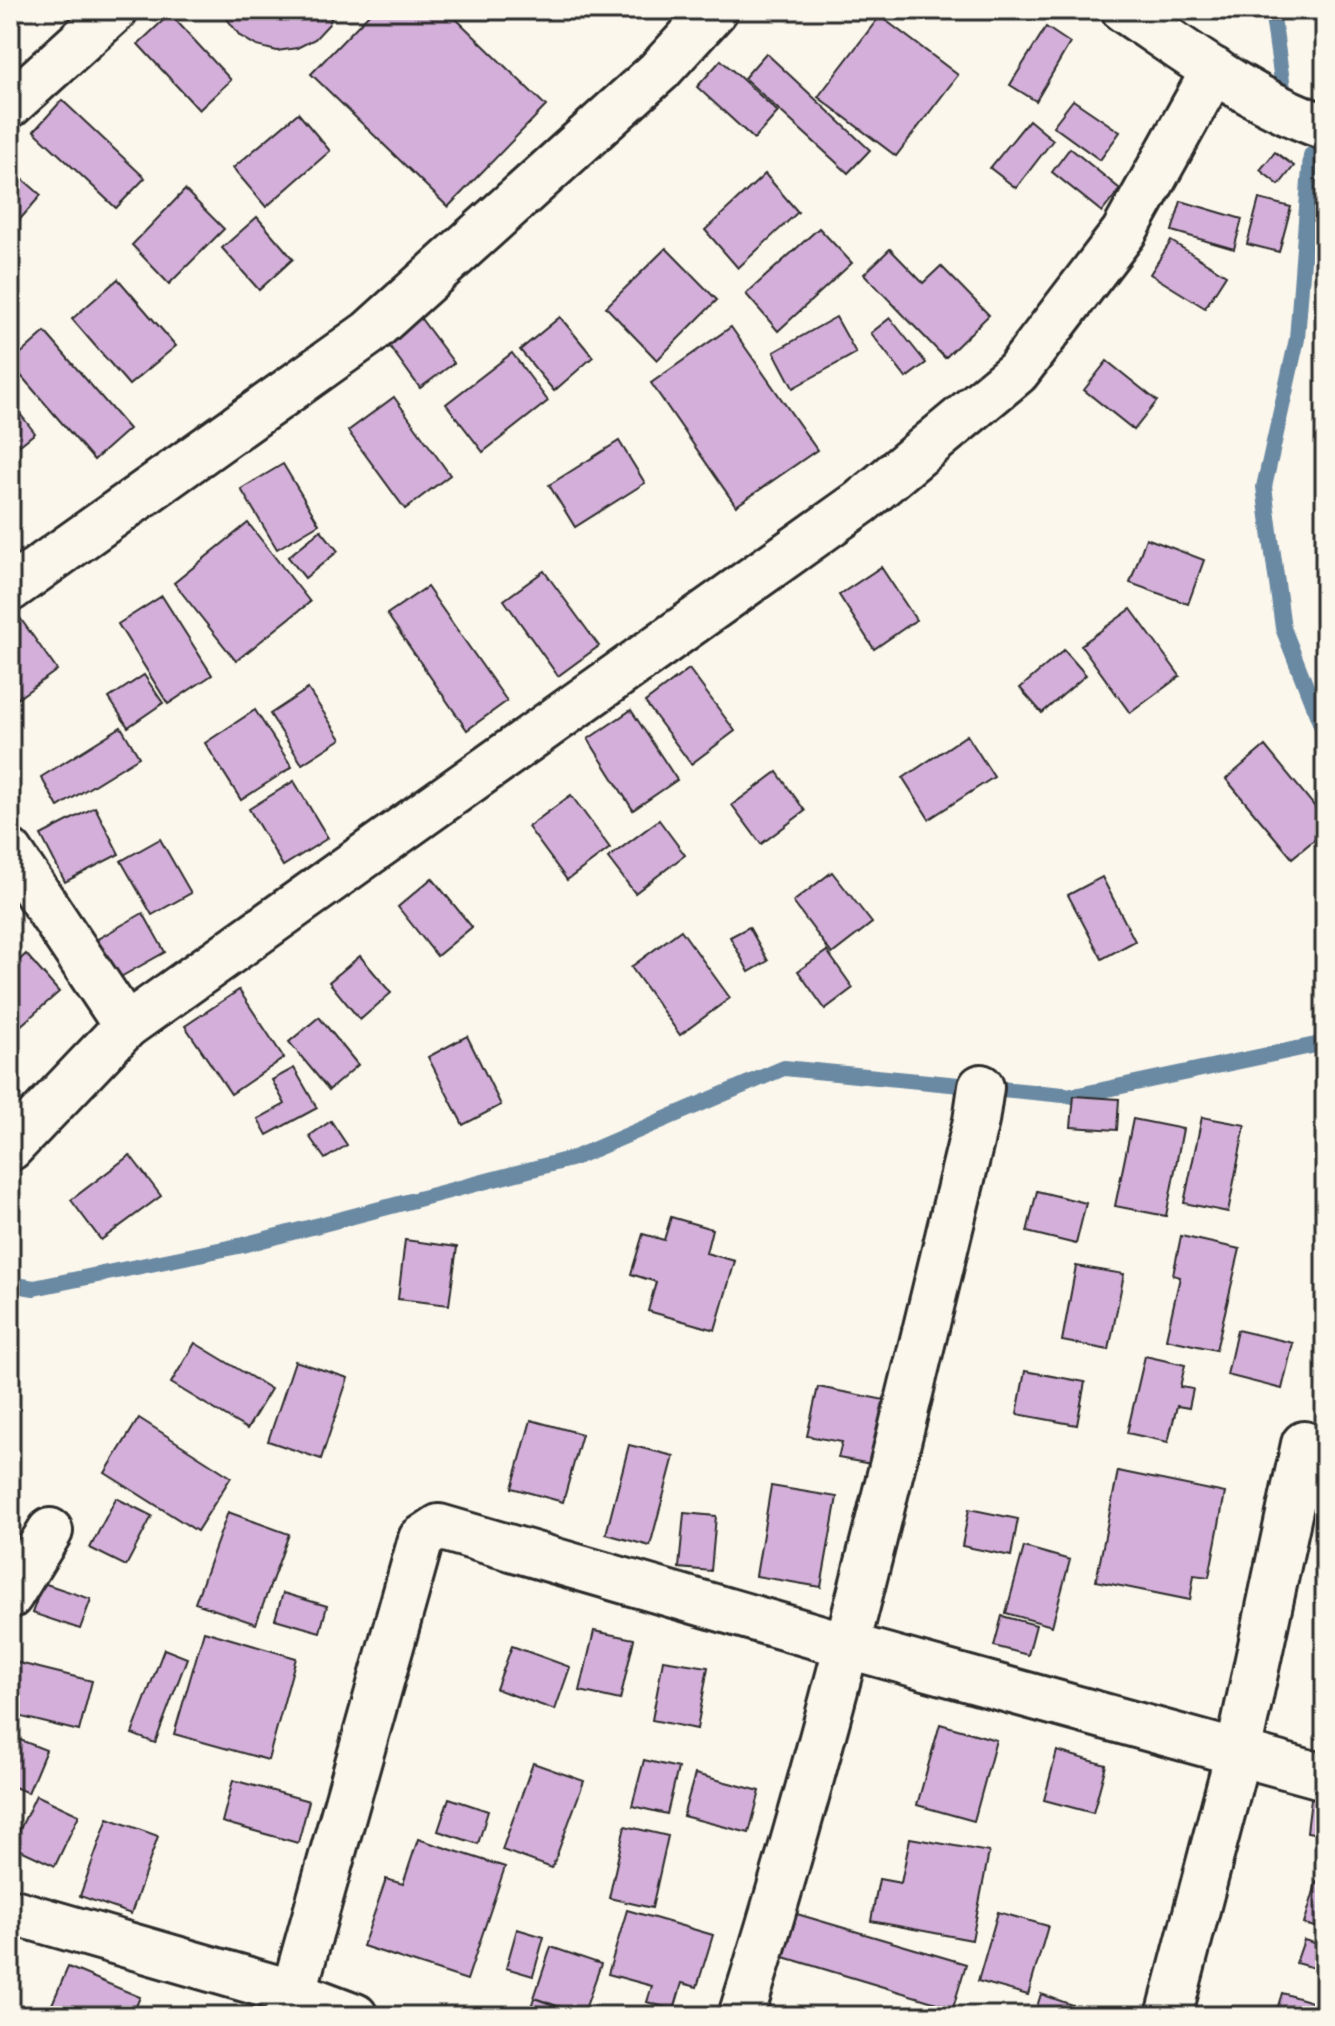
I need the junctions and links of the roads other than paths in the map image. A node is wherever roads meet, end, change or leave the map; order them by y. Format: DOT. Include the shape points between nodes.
graph roads {
  1 [pos="115,10"];
  2 [pos="715,10"];
  3 [pos="1124,10"];
  4 [pos="1214,70"];
  5 [pos="10,105"];
  6 [pos="1325,127"];
  7 [pos="10,589"];
  8 [pos="10,852"];
  9 [pos="126,1026"];
  10 [pos="981,1087"];
  11 [pos="10,1148"];
  12 [pos="1304,1444"];
  13 [pos="50,1531"];
  14 [pos="10,1596"];
  15 [pos="849,1646"];
  16 [pos="1238,1753"];
  17 [pos="1325,1777"];
  18 [pos="10,1911"];
  19 [pos="291,2005"];
  20 [pos="355,2016"];
  21 [pos="741,2016"];
  22 [pos="1169,2016"];
  1 -- 5 [label="street"];
  2 -- 7 [label="street" via="659,71 369,333"];
  3 -- 4 [label="street"];
  4 -- 6 [label="street" via="1295,117"];
  4 -- 9 [label="street" via="1124,232 1017,372 861,502"];
  8 -- 9 [label="street"];
  9 -- 11 [label="street"];
  10 -- 15 [label="street"];
  12 -- 16 [label="street"];
  13 -- 14 [label="street"];
  15 -- 16 [label="street"];
  15 -- 19 [label="street" via="439,1527 421,1539"];
  15 -- 21 [label="street"];
  16 -- 17 [label="street"];
  16 -- 22 [label="street"];
  18 -- 19 [label="street"];
  19 -- 20 [label="street"];
}
